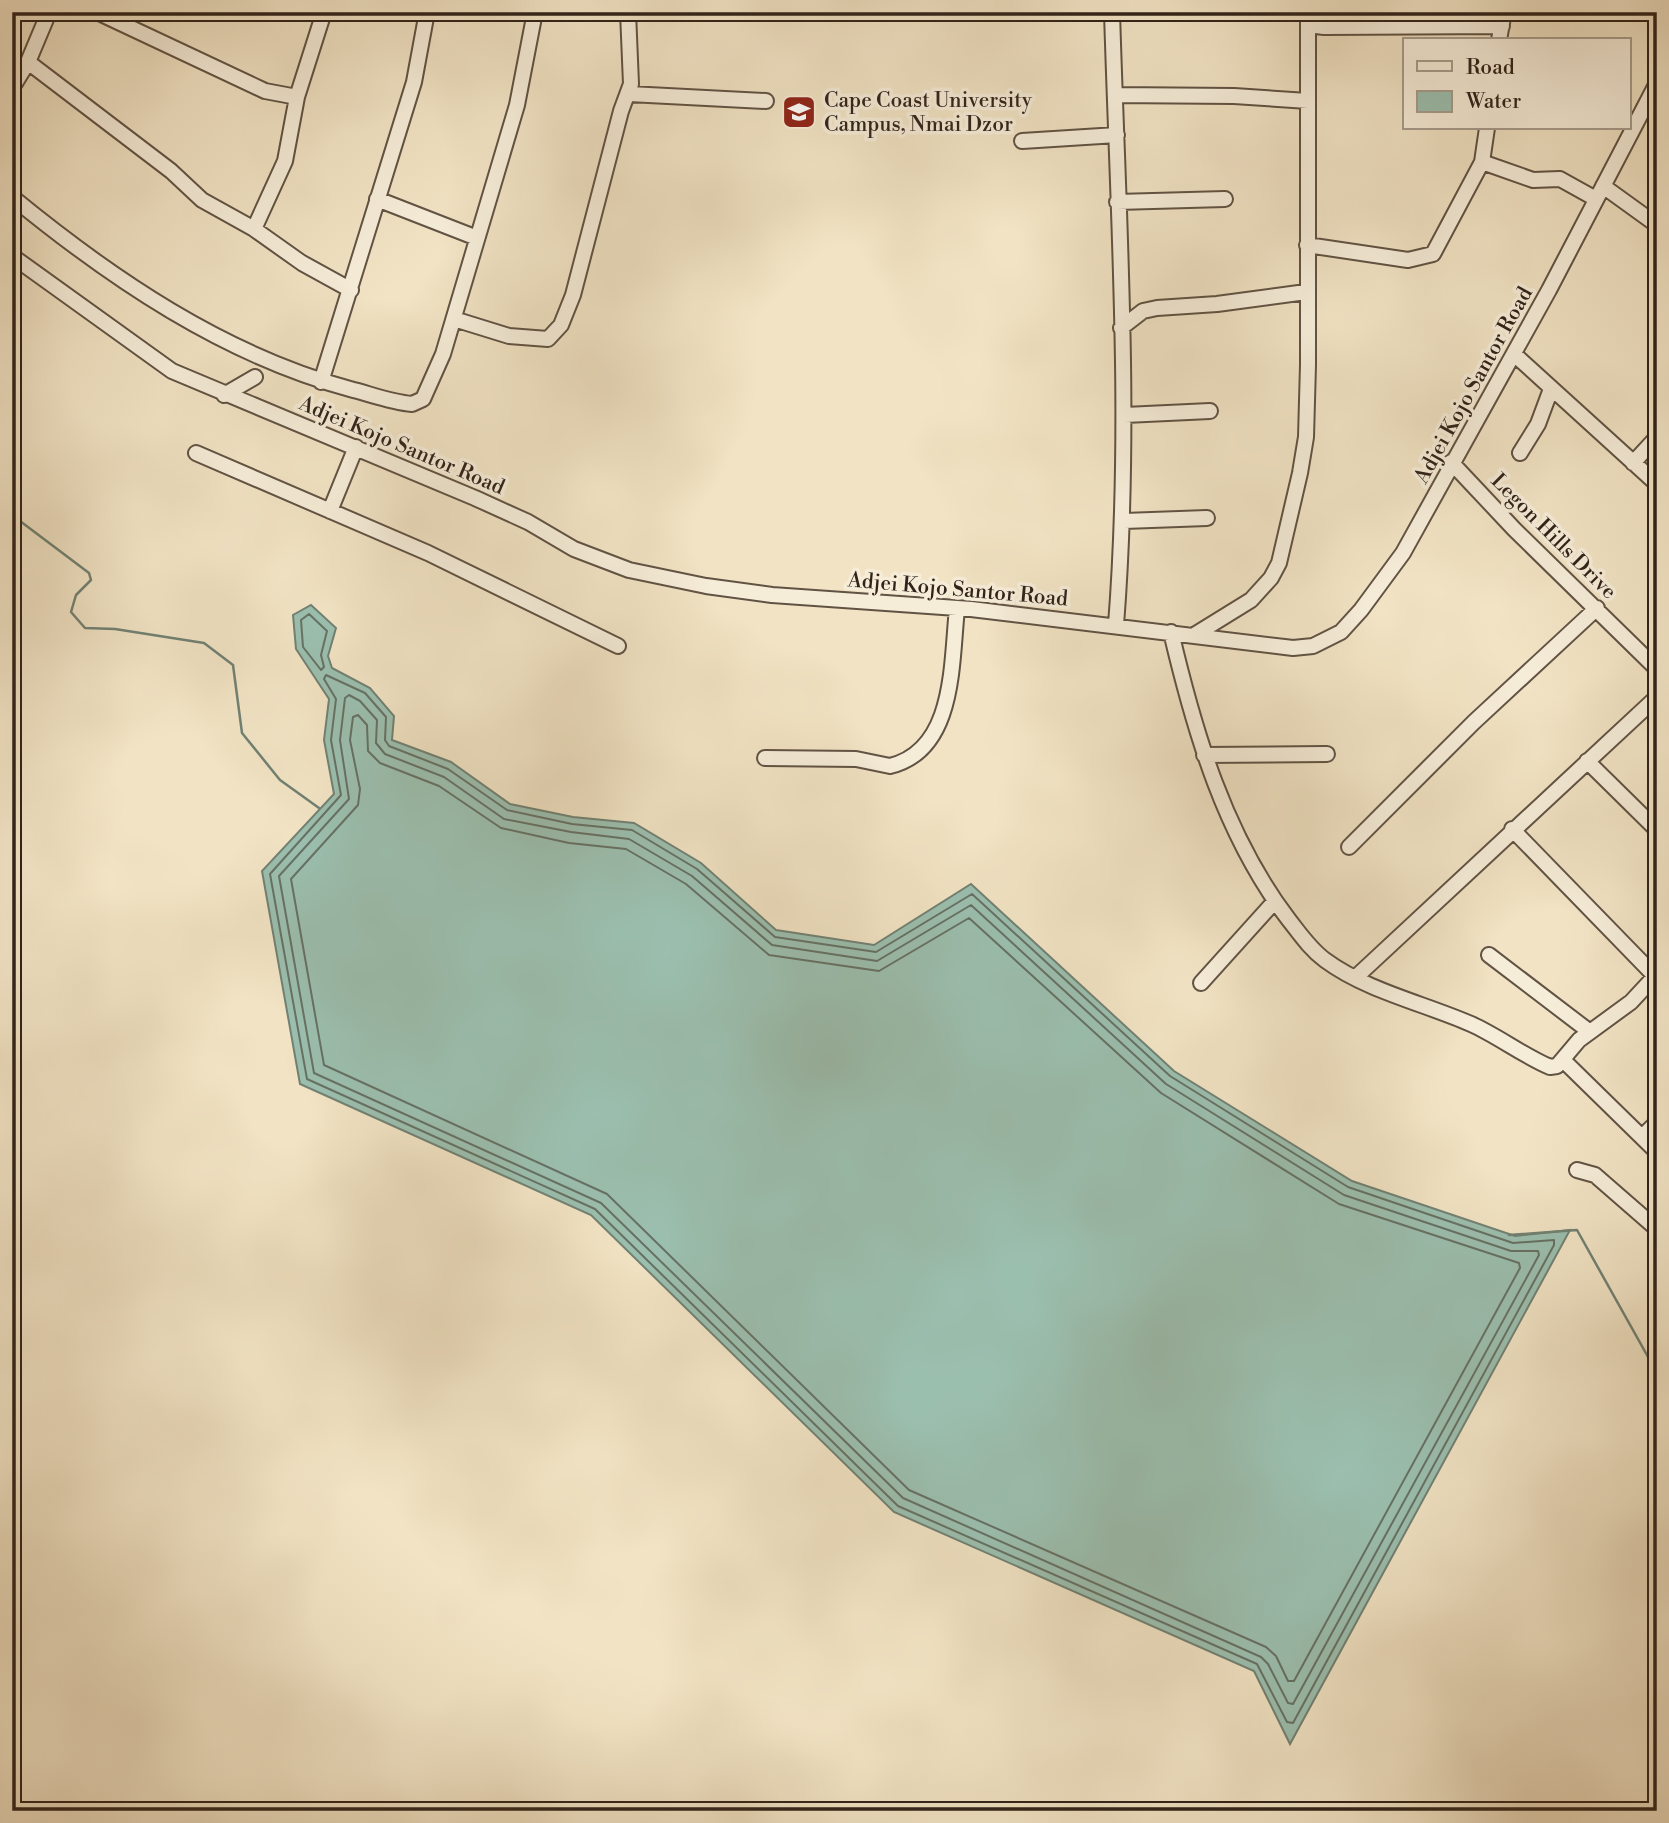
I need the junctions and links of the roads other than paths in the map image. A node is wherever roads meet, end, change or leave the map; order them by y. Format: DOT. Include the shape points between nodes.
graph roads {
  1 [pos="49,12"];
  2 [pos="97,12"];
  3 [pos="324,12"];
  4 [pos="427,12"];
  5 [pos="535,12"];
  6 [pos="628,12"];
  7 [pos="1112,12"];
  8 [pos="1308,18"];
  9 [pos="1406,19"];
  10 [pos="1502,26"];
  11 [pos="28,62"];
  12 [pos="1657,84"];
  13 [pos="12,88"];
  14 [pos="629,94"];
  15 [pos="1115,96"];
  16 [pos="297,97"];
  17 [pos="766,101"];
  18 [pos="1308,101"];
  19 [pos="1487,130"];
  20 [pos="1117,135"];
  21 [pos="1022,141"];
  22 [pos="1482,162"];
  23 [pos="1599,192"];
  24 [pos="12,197"];
  25 [pos="1225,199"];
  26 [pos="377,200"];
  27 [pos="1117,202"];
  28 [pos="1657,225"];
  29 [pos="254,229"];
  30 [pos="477,238"];
  31 [pos="1307,245"];
  32 [pos="12,256"];
  33 [pos="351,290"];
  34 [pos="1306,292"];
  35 [pos="454,319"];
  36 [pos="1121,328"];
  37 [pos="1514,354"];
  38 [pos="255,377"];
  39 [pos="321,382"];
  40 [pos="1551,389"];
  41 [pos="224,395"];
  42 [pos="1210,411"];
  43 [pos="1125,415"];
  44 [pos="1657,437"];
  45 [pos="356,447"];
  46 [pos="196,453"];
  47 [pos="1520,453"];
  48 [pos="1451,462"];
  49 [pos="1633,463"];
  50 [pos="1657,484"];
  51 [pos="330,511"];
  52 [pos="1207,519"];
  53 [pos="1124,521"];
  54 [pos="1597,608"];
  55 [pos="957,609"];
  56 [pos="1116,625"];
  57 [pos="1171,632"];
  58 [pos="1196,635"];
  59 [pos="618,646"];
  60 [pos="1657,669"];
  61 [pos="1657,697"];
  62 [pos="1327,754"];
  63 [pos="1204,755"];
  64 [pos="765,758"];
  65 [pos="1587,761"];
  66 [pos="1512,829"];
  67 [pos="1657,830"];
  68 [pos="1349,847"];
  69 [pos="1275,901"];
  70 [pos="1489,955"];
  71 [pos="1656,975"];
  72 [pos="1356,976"];
  73 [pos="1201,983"];
  74 [pos="1590,1032"];
  75 [pos="1563,1060"];
  76 [pos="1657,1122"];
  77 [pos="1643,1136"];
  78 [pos="1657,1152"];
  79 [pos="1577,1170"];
  80 [pos="1657,1229"];
  1 -- 11 [label="street"];
  2 -- 16 [label="street" via="265,91"];
  3 -- 16 [label="street"];
  4 -- 26 [label="street" via="414,82"];
  5 -- 30 [label="street" via="517,105"];
  6 -- 14 [label="street"];
  7 -- 15 [label="street"];
  8 -- 9 [label="street" via="1324,27"];
  8 -- 18 [label="street"];
  9 -- 10 [label="street"];
  11 -- 13 [label="street"];
  11 -- 29 [label="street" via="202,200"];
  12 -- 23 [label="street, Adjei Kojo Santor Road"];
  14 -- 17 [label="street"];
  14 -- 35 [label="street" via="561,325 548,339 509,336"];
  15 -- 18 [label="street"];
  15 -- 20 [label="street"];
  16 -- 29 [label="street" via="285,161"];
  18 -- 31 [label="street"];
  19 -- 22 [label="street"];
  20 -- 21 [label="street"];
  20 -- 27 [label="street"];
  22 -- 23 [label="street" via="1524,178 1560,179"];
  22 -- 31 [label="street" via="1433,254 1408,260"];
  23 -- 28 [label="street"];
  23 -- 37 [label="street, Adjei Kojo Santor Road"];
  24 -- 39 [label="street" via="91,259 159,304 266,360"];
  25 -- 27 [label="street"];
  26 -- 30 [label="street"];
  26 -- 33 [label="street"];
  27 -- 36 [label="street"];
  29 -- 33 [label="street"];
  30 -- 35 [label="street"];
  31 -- 34 [label="street"];
  32 -- 41 [label="street, Adjei Kojo Santor Road" via="159,363"];
  33 -- 39 [label="street"];
  34 -- 36 [label="street" via="1157,308 1143,311"];
  34 -- 58 [label="street" via="1306,437 1279,563 1251,600"];
  35 -- 39 [label="street" via="423,400 400,403"];
  36 -- 43 [label="street"];
  37 -- 40 [label="street"];
  37 -- 48 [label="street, Adjei Kojo Santor Road"];
  38 -- 41 [label="street"];
  40 -- 47 [label="street" via="1538,424"];
  40 -- 49 [label="street"];
  41 -- 45 [label="street, Adjei Kojo Santor Road"];
  42 -- 43 [label="street"];
  43 -- 53 [label="street"];
  44 -- 49 [label="street"];
  45 -- 51 [label="street"];
  45 -- 55 [label="street, Adjei Kojo Santor Road" via="629,570 772,595"];
  46 -- 51 [label="street"];
  48 -- 54 [label="street, Legon Hills Drive"];
  48 -- 58 [label="street, Adjei Kojo Santor Road" via="1403,553 1341,632 1313,646 1293,648"];
  49 -- 50 [label="street"];
  51 -- 59 [label="street" via="428,553"];
  52 -- 53 [label="street"];
  53 -- 56 [label="street"];
  54 -- 60 [label="street, Legon Hills Drive"];
  54 -- 68 [label="street"];
  55 -- 56 [label="street, Adjei Kojo Santor Road"];
  55 -- 64 [label="street" via="941,723 927,744 890,766 856,759"];
  56 -- 57 [label="street, Adjei Kojo Santor Road"];
  57 -- 58 [label="street, Adjei Kojo Santor Road"];
  57 -- 63 [label="street"];
  61 -- 65 [label="street"];
  62 -- 63 [label="street"];
  63 -- 69 [label="street" via="1216,788"];
  65 -- 66 [label="street"];
  65 -- 67 [label="street"];
  66 -- 71 [label="street"];
  66 -- 72 [label="street"];
  69 -- 72 [label="street" via="1311,948"];
  69 -- 73 [label="street"];
  70 -- 74 [label="street"];
  71 -- 74 [label="street" via="1631,1002"];
  72 -- 75 [label="street" via="1487,1031 1550,1067"];
  74 -- 75 [label="street"];
  75 -- 77 [label="street"];
  76 -- 77 [label="street"];
  77 -- 78 [label="street"];
  79 -- 80 [label="street" via="1595,1175"];
}
